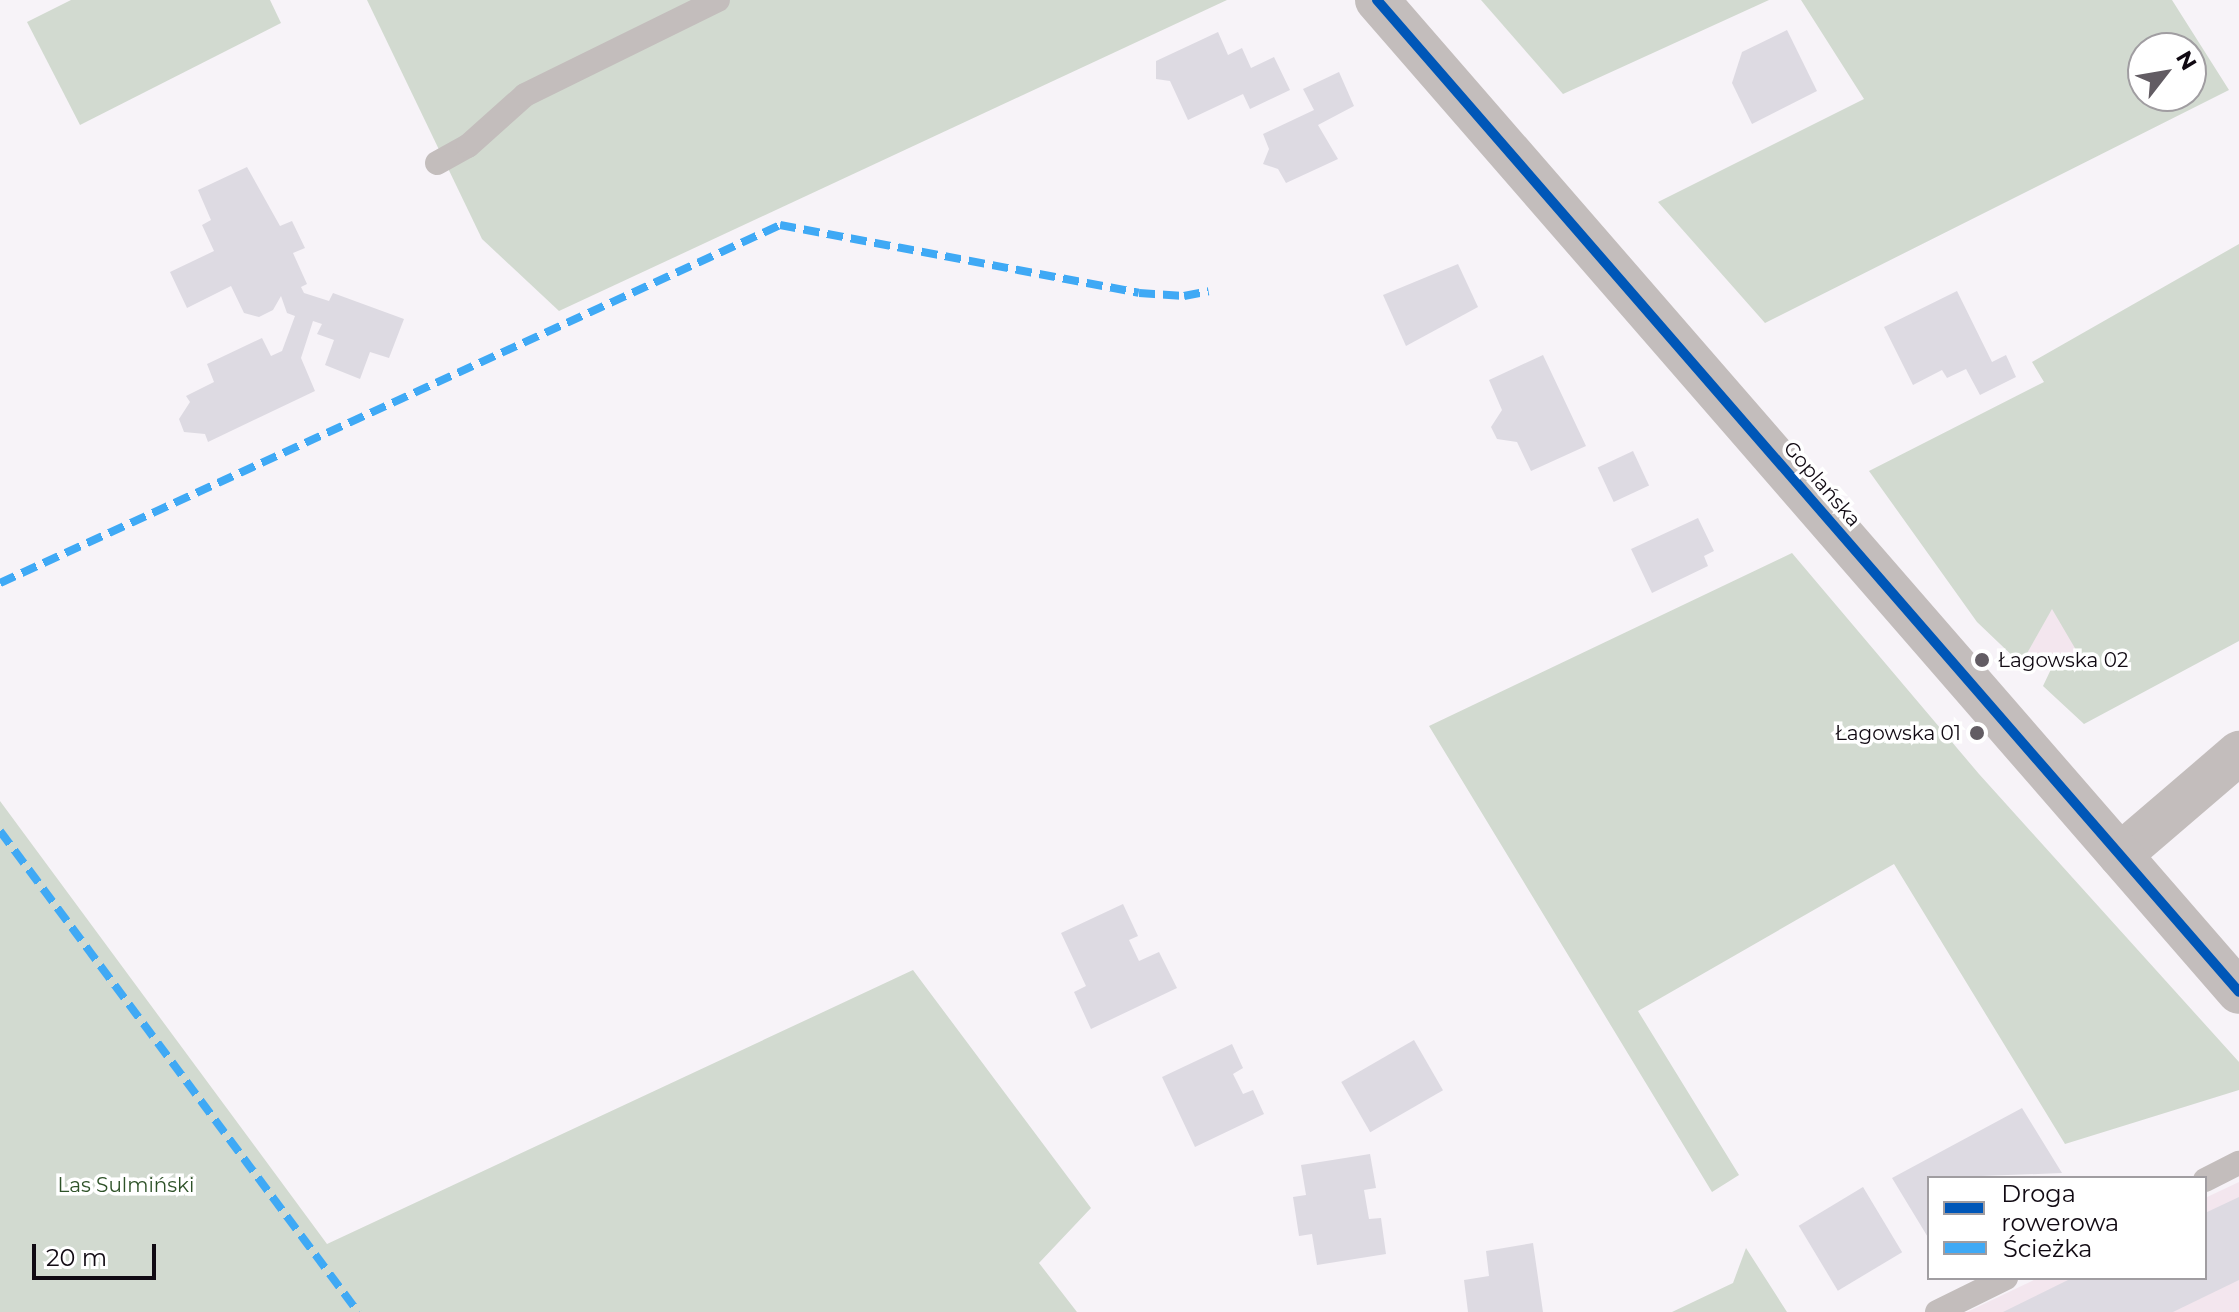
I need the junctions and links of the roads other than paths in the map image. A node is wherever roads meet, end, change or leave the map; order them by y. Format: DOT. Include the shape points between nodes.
graph roads {
  1 [pos="718,0"];
  2 [pos="1377,0"];
  3 [pos="437,163"];
  4 [pos="2239,753"];
  5 [pos="2120,855"];
  6 [pos="2239,992"];
  7 [pos="2239,1163"];
  8 [pos="2207,1179"];
  9 [pos="2002,1280"];
  10 [pos="1937,1312"];
  1 -- 3 [label="lane" via="525,95 468,146"];
  2 -- 5 [label="street, Goplańska"];
  4 -- 5 [label="street"];
  5 -- 6 [label="street, Goplańska"];
  7 -- 8 [label="lane"];
  9 -- 10 [label="lane"];
}
